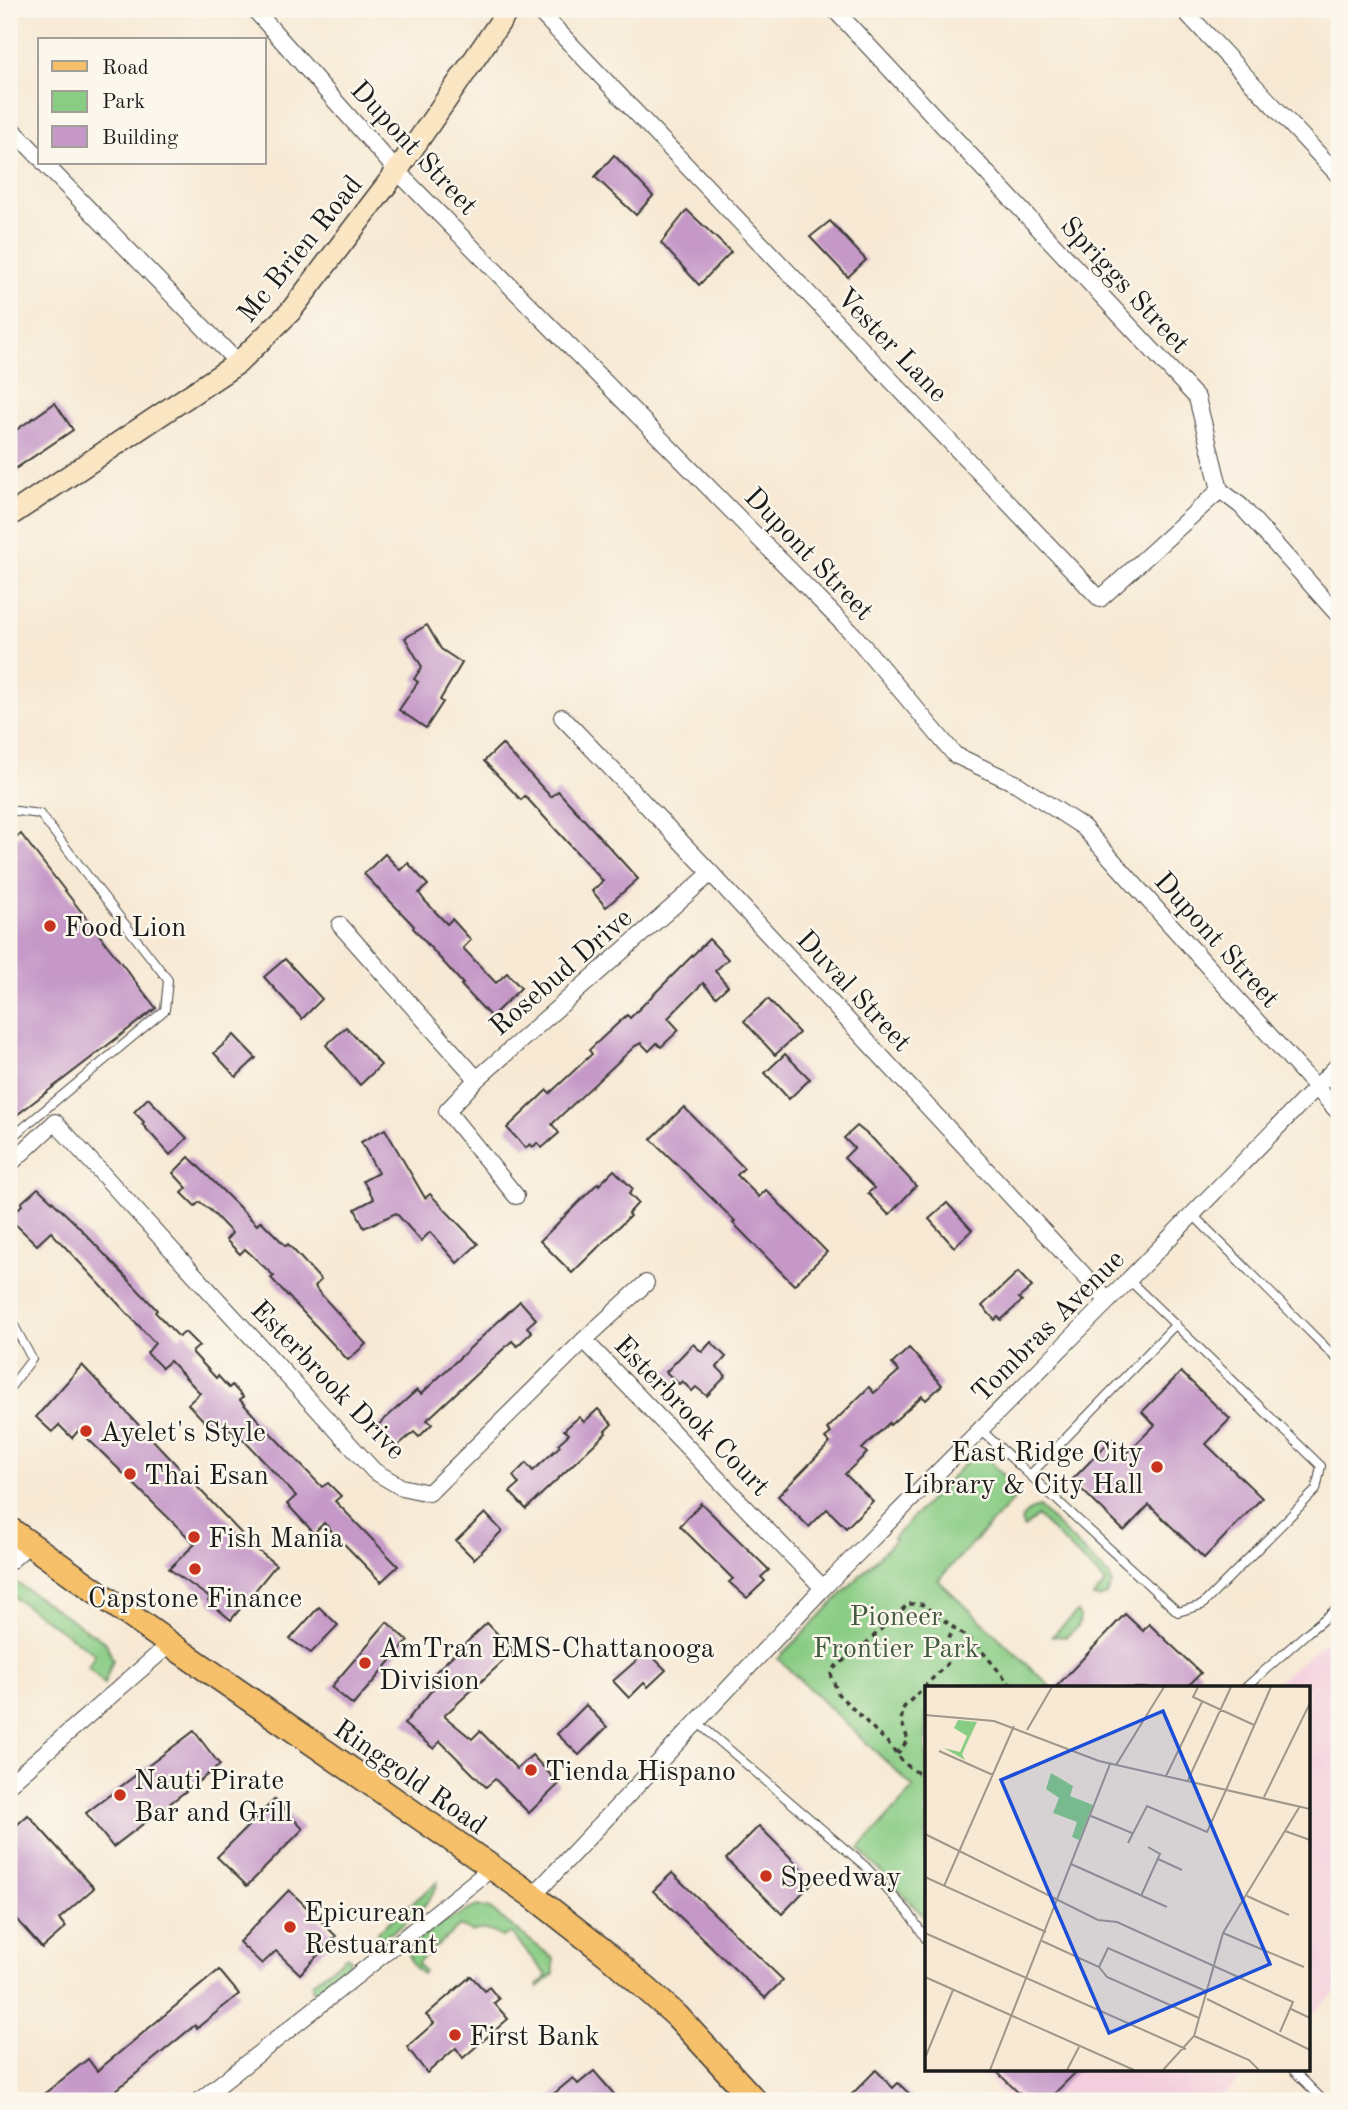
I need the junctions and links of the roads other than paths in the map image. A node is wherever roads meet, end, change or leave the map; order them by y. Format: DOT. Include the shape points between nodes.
graph roads {
  1 [pos="254,9"];
  2 [pos="509,9"];
  3 [pos="537,9"];
  4 [pos="834,9"];
  5 [pos="1183,9"];
  6 [pos="9,126"];
  7 [pos="38,157"];
  8 [pos="45,164"];
  9 [pos="397,171"];
  10 [pos="1339,176"];
  11 [pos="238,363"];
  12 [pos="1220,490"];
  13 [pos="9,516"];
  14 [pos="1339,616"];
  15 [pos="562,717"];
  16 [pos="9,810"];
  17 [pos="711,873"];
  18 [pos="340,925"];
  19 [pos="1339,1064"];
  20 [pos="477,1079"];
  21 [pos="1317,1088"];
  22 [pos="1339,1114"];
  23 [pos="10,1134"];
  24 [pos="24,1151"];
  25 [pos="9,1165"];
  26 [pos="516,1196"];
  27 [pos="1193,1215"];
  28 [pos="1129,1280"];
  29 [pos="646,1283"];
  30 [pos="1108,1301"];
  31 [pos="9,1317"];
  32 [pos="1176,1324"];
  33 [pos="584,1340"];
  34 [pos="1339,1361"];
  35 [pos="9,1389"];
  36 [pos="981,1430"];
  37 [pos="1030,1475"];
  38 [pos="9,1529"];
  39 [pos="29,1544"];
  40 [pos="9,1562"];
  41 [pos="823,1588"];
  42 [pos="1339,1607"];
  43 [pos="170,1644"];
  44 [pos="1247,1686"];
  45 [pos="697,1722"];
  46 [pos="9,1784"];
  47 [pos="492,1868"];
  48 [pos="533,1896"];
  49 [pos="925,1938"];
  50 [pos="1295,2072"];
  51 [pos="199,2101"];
  52 [pos="755,2101"];
  53 [pos="1324,2101"];
  1 -- 9 [label="street, Dupont Street"];
  2 -- 9 [label="main road, Mc Brien Road"];
  3 -- 12 [label="street, Vester Lane" via="1100,598"];
  4 -- 12 [label="street, Spriggs Street" via="1197,398"];
  5 -- 10 [label="street"];
  6 -- 7 [label="street"];
  8 -- 11 [label="street"];
  9 -- 11 [label="main road, Mc Brien Road" via="290,312"];
  9 -- 21 [label="street, Dupont Street" via="854,635 955,755 1017,784 1083,827"];
  11 -- 13 [label="main road, Mc Brien Road"];
  12 -- 14 [label="street" via="1241,506"];
  15 -- 17 [label="street, Duval Street"];
  16 -- 23 [label="lane" via="40,814 168,980 165,1010"];
  17 -- 20 [label="street, Rosebud Drive"];
  17 -- 30 [label="street, Duval Street"];
  18 -- 20 [label="street"];
  19 -- 21 [label="street, Tombras Avenue"];
  20 -- 26 [label="street, Rosebud Drive" via="447,1111"];
  21 -- 22 [label="street, Dupont Street"];
  21 -- 27 [label="street, Tombras Avenue"];
  23 -- 24 [label="lane"];
  24 -- 25 [label="street"];
  24 -- 33 [label="street, Esterbrook Drive" via="55,1122 374,1471 401,1487 429,1493"];
  27 -- 28 [label="street, Tombras Avenue"];
  27 -- 34 [label="lane"];
  28 -- 30 [label="street, Tombras Avenue"];
  28 -- 32 [label="lane"];
  29 -- 33 [label="street, Esterbrook Court"];
  30 -- 36 [label="street, Tombras Avenue"];
  31 -- 35 [label="lane" via="33,1359"];
  32 -- 37 [label="lane"];
  32 -- 37 [label="lane" via="1321,1466 1316,1490 1202,1605 1178,1612"];
  33 -- 41 [label="street, Esterbrook Court"];
  36 -- 37 [label="lane"];
  36 -- 41 [label="street, Tombras Avenue"];
  38 -- 39 [label="main road, Ringgold Road"];
  39 -- 40 [label="street"];
  39 -- 43 [label="main road, Ringgold Road"];
  41 -- 45 [label="street, Tombras Avenue"];
  42 -- 44 [label="lane"];
  43 -- 46 [label="street"];
  43 -- 47 [label="main road, Ringgold Road"];
  45 -- 48 [label="street, Tombras Avenue"];
  45 -- 49 [label="lane" via="865,1866"];
  47 -- 48 [label="main road, Ringgold Road"];
  47 -- 51 [label="street"];
  48 -- 52 [label="main road, Ringgold Road" via="677,2017"];
  50 -- 53 [label="lane"];
}
